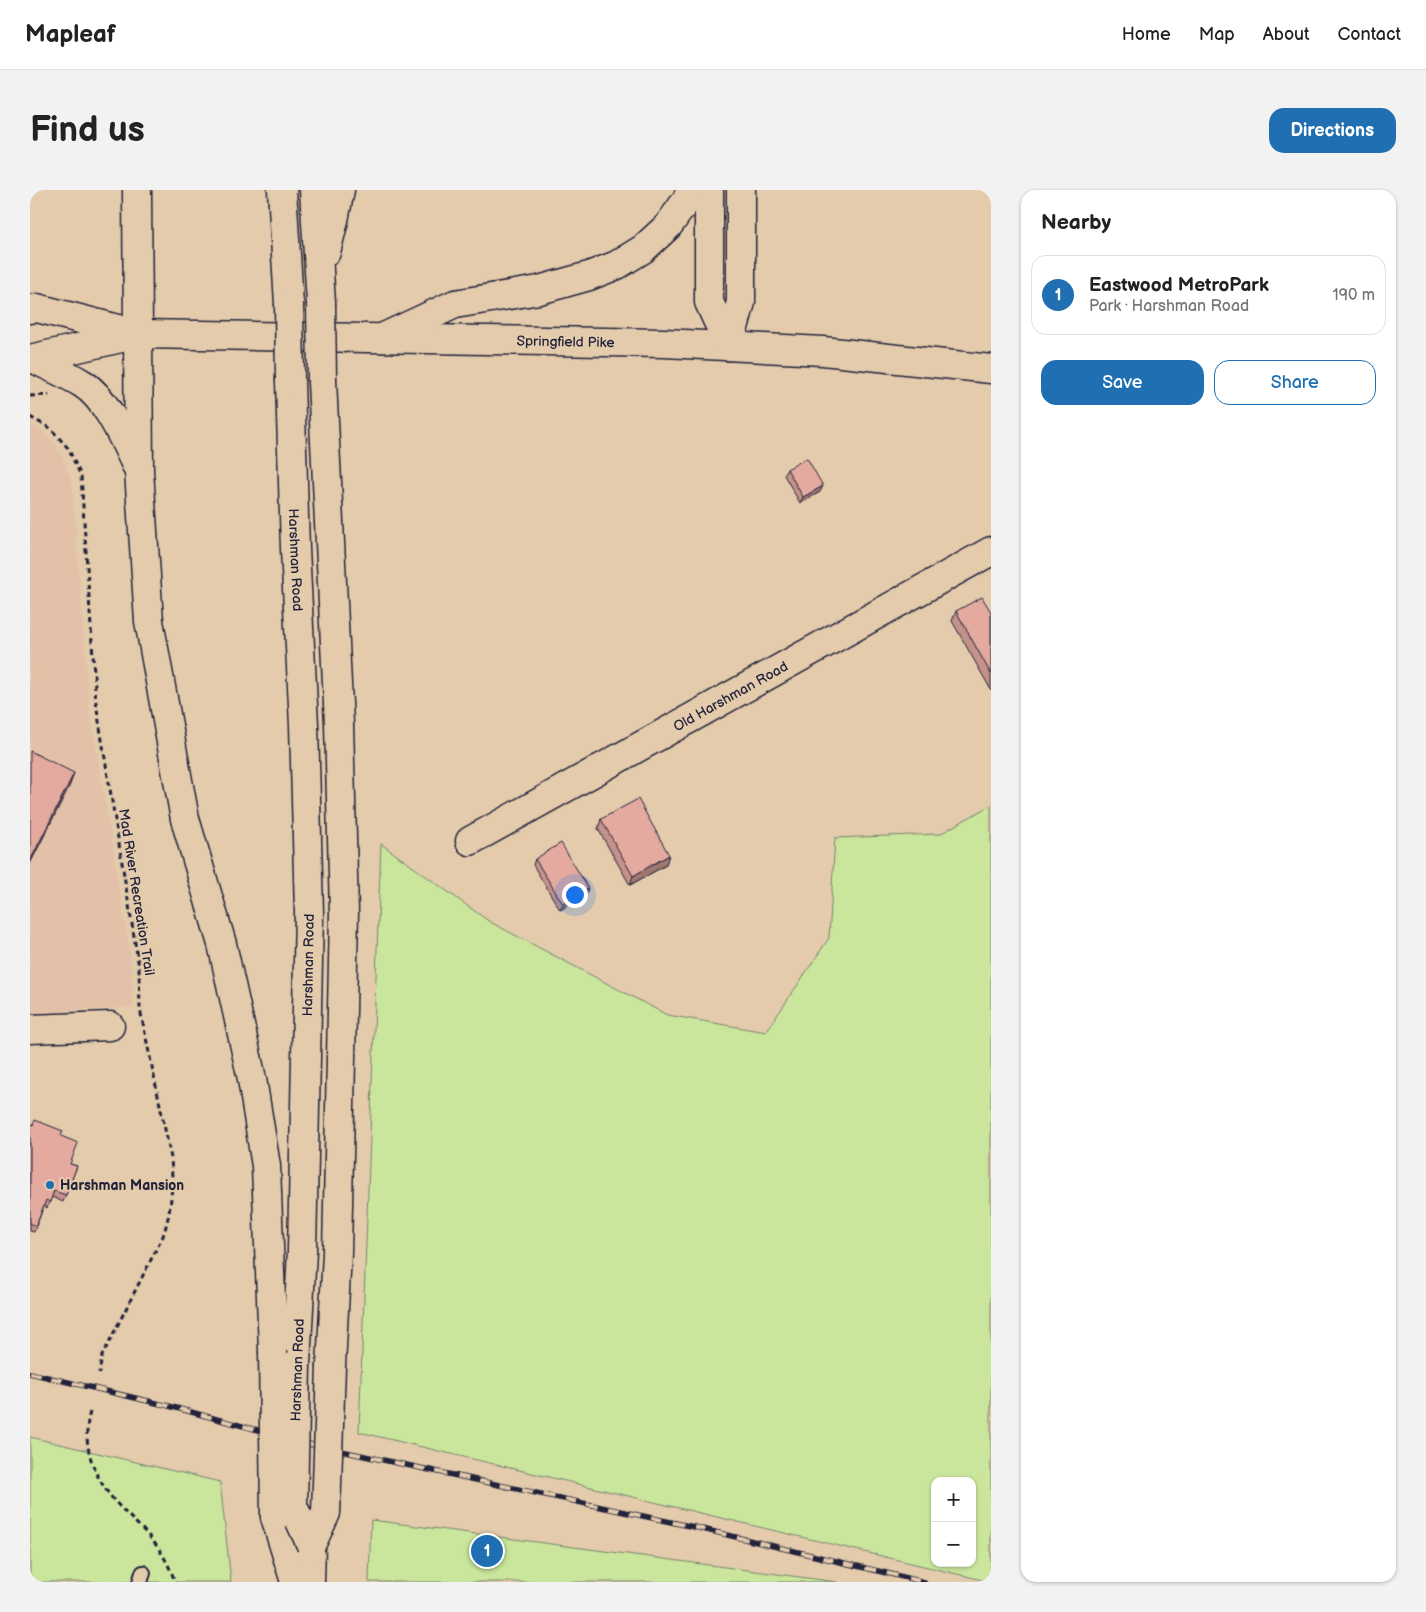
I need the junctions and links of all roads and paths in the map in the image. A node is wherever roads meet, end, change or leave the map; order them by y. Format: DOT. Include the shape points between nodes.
graph roads {
  1 [pos="137,190"];
  2 [pos="282,190"];
  3 [pos="314,190"];
  4 [pos="340,190"];
  5 [pos="691,190"];
  6 [pos="709,190"];
  7 [pos="741,190"];
  8 [pos="320,273"];
  9 [pos="30,308"];
  10 [pos="138,334"];
  11 [pos="382,338"];
  12 [pos="729,346"];
  13 [pos="32,359"];
  14 [pos="991,369"];
  15 [pos="30,416"];
  16 [pos="139,471"];
  17 [pos="991,551"];
  18 [pos="470,841"];
  19 [pos="110,1026"];
  20 [pos="30,1028"];
  21 [pos="99,1374"];
  22 [pos="90,1412"];
  23 [pos="311,1545"];
  24 [pos="175,1582"];
  25 [pos="295,1582"];
  26 [pos="310,1582"];
  1 -- 10 [label="main road"];
  2 -- 23 [label="main road, Harshman Road, bridge" via="289,304 309,913 293,1506"];
  3 -- 8 [label="main road"];
  4 -- 8 [label="main road"];
  5 -- 11 [label="main road" via="668,226 643,249 617,265 539,290 455,304"];
  6 -- 12 [label="main road" via="709,302"];
  7 -- 12 [label="main road" via="741,302"];
  8 -- 23 [label="main road, Harshman Road, bridge" via="344,913 337,1253 326,1513"];
  9 -- 10 [label="main road, Springfield Pike"];
  10 -- 11 [label="main road, Springfield Pike"];
  10 -- 13 [label="main road, Springfield Pike"];
  10 -- 16 [label="main road"];
  11 -- 12 [label="main road, Springfield Pike"];
  12 -- 14 [label="main road, Springfield Pike" via="824,351"];
  13 -- 16 [label="main road" via="84,385 98,398 116,423"];
  15 -- 21 [label="path, Mad River Recreation Trail" via="50,428 68,448 80,476 96,703 139,967 140,1009 171,1158 173,1182 172,1204 163,1236 102,1356"];
  16 -- 25 [label="main road, bridge" via="149,621 185,818 222,944 252,1079 266,1166 275,1517"];
  17 -- 18 [label="main road, Old Harshman Road"];
  19 -- 20 [label="main road"];
  22 -- 24 [label="path" via="86,1434 94,1469 113,1499 152,1539"];
  23 -- 26 [label="main road, Harshman Road"];
}
